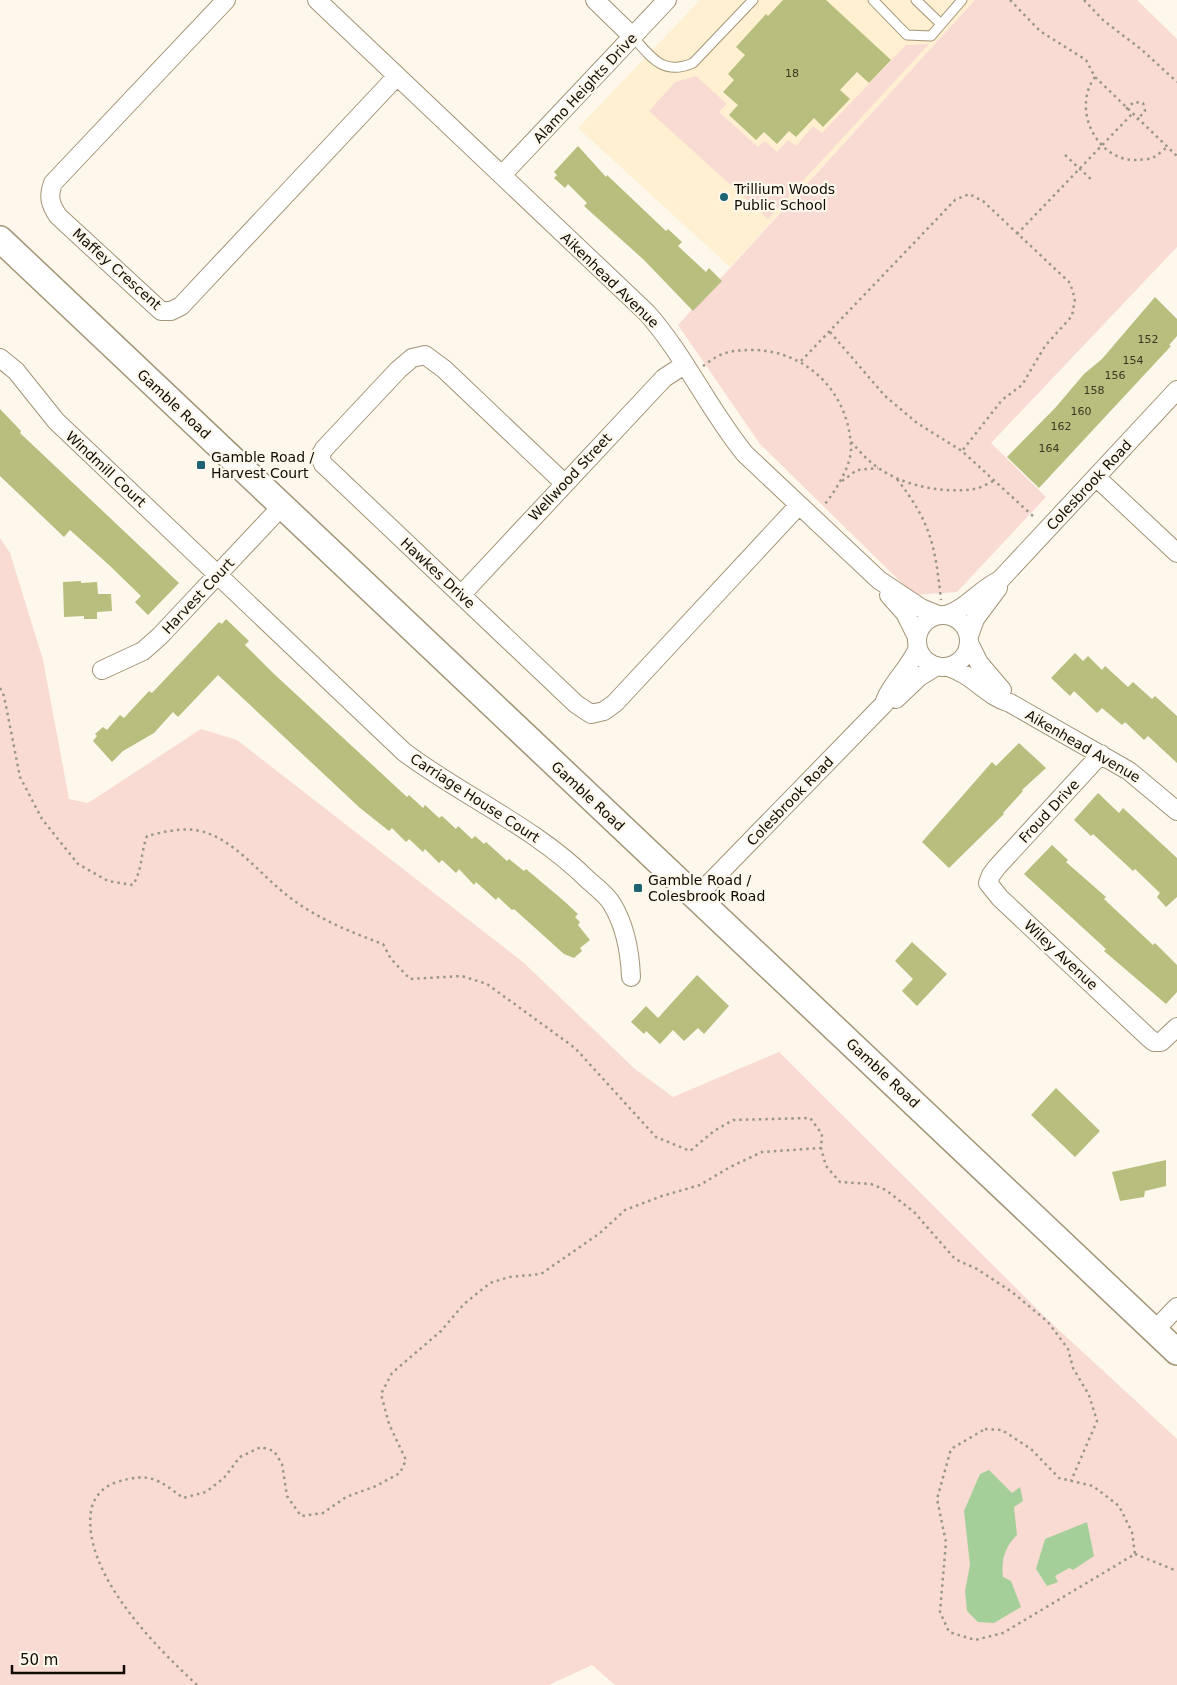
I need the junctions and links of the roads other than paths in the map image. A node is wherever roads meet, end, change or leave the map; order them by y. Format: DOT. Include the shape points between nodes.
graph roads {
  1 [pos="226,0"];
  2 [pos="317,0"];
  3 [pos="595,0"];
  4 [pos="667,0"];
  5 [pos="753,0"];
  6 [pos="872,0"];
  7 [pos="916,0"];
  8 [pos="962,0"];
  9 [pos="941,24"];
  10 [pos="633,37"];
  11 [pos="397,76"];
  12 [pos="502,175"];
  13 [pos="0,239"];
  14 [pos="0,358"];
  15 [pos="692,366"];
  16 [pos="1177,390"];
  17 [pos="1096,477"];
  18 [pos="564,483"];
  19 [pos="282,506"];
  20 [pos="799,506"];
  21 [pos="1177,553"];
  22 [pos="218,575"];
  23 [pos="879,580"];
  24 [pos="1000,580"];
  25 [pos="461,595"];
  26 [pos="942,611"];
  27 [pos="969,639"];
  28 [pos="917,642"];
  29 [pos="942,667"];
  30 [pos="102,670"];
  31 [pos="1010,703"];
  32 [pos="884,704"];
  33 [pos="1101,754"];
  34 [pos="1177,811"];
  35 [pos="997,867"];
  36 [pos="696,898"];
  37 [pos="631,977"];
  38 [pos="1177,1027"];
  39 [pos="1177,1307"];
  40 [pos="1155,1330"];
  41 [pos="1177,1352"];
  1 -- 11 [label="street, Maffey Crescent" via="53,183 49,194 58,216 161,311 181,306"];
  2 -- 11 [label="street, Aikenhead Avenue"];
  3 -- 10 [label="street"];
  4 -- 10 [label="street, Alamo Heights Drive"];
  5 -- 10 [label="lane" via="693,63 681,68 673,69 656,61"];
  6 -- 9 [label="lane" via="908,35 931,36"];
  7 -- 9 [label="lane"];
  8 -- 9 [label="lane"];
  10 -- 12 [label="street, Alamo Heights Drive"];
  11 -- 12 [label="street, Aikenhead Avenue"];
  12 -- 15 [label="street, Aikenhead Avenue" via="647,313"];
  13 -- 19 [label="main road, Gamble Road"];
  14 -- 22 [label="street, Windmill Court" via="16,371 56,422"];
  15 -- 18 [label="street, Wellwood Street" via="664,378"];
  15 -- 20 [label="street, Aikenhead Avenue" via="736,442"];
  16 -- 17 [label="street, Colesbrook Road"];
  17 -- 21 [label="street"];
  17 -- 24 [label="street, Colesbrook Road"];
  18 -- 25 [label="street, Wellwood Street"];
  18 -- 25 [label="street, Hawkes Drive" via="444,369 425,355 412,358 398,370 324,449 320,456 323,464"];
  19 -- 22 [label="street, Harvest Court"];
  19 -- 36 [label="main road, Gamble Road"];
  20 -- 23 [label="street, Aikenhead Avenue"];
  20 -- 25 [label="street, Hawkes Drive" via="604,711 591,714 583,711"];
  22 -- 30 [label="street, Harvest Court" via="160,636 142,650"];
  22 -- 37 [label="street, Carriage House Court" via="404,752 549,844 585,877 612,904 629,944"];
  23 -- 26 [label="street, Aikenhead Avenue" via="915,605"];
  23 -- 28 [label="street, Aikenhead Avenue" via="886,593 905,613"];
  24 -- 26 [label="street, Colesbrook Road" via="963,608"];
  24 -- 27 [label="street, Colesbrook Road" via="998,590 975,619"];
  26 -- 27 [label="street" via="960,621"];
  26 -- 28 [label="street" via="925,622"];
  27 -- 29 [label="street" via="962,659"];
  27 -- 31 [label="street, Aikenhead Avenue" via="979,663"];
  28 -- 29 [label="street" via="925,660"];
  28 -- 32 [label="street, Colesbrook Road" via="910,665 886,695"];
  29 -- 31 [label="street, Aikenhead Avenue" via="969,675 998,700"];
  29 -- 32 [label="street, Colesbrook Road" via="924,672 894,701"];
  31 -- 33 [label="street, Aikenhead Avenue"];
  32 -- 36 [label="street, Colesbrook Road"];
  33 -- 34 [label="street, Aikenhead Avenue" via="1143,781"];
  33 -- 35 [label="street, Froud Drive"];
  35 -- 38 [label="street, Wiley Avenue" via="988,882 993,891 1149,1038 1161,1042"];
  36 -- 40 [label="main road, Gamble Road"];
  39 -- 40 [label="street"];
  40 -- 41 [label="main road, Gamble Road"];
}
